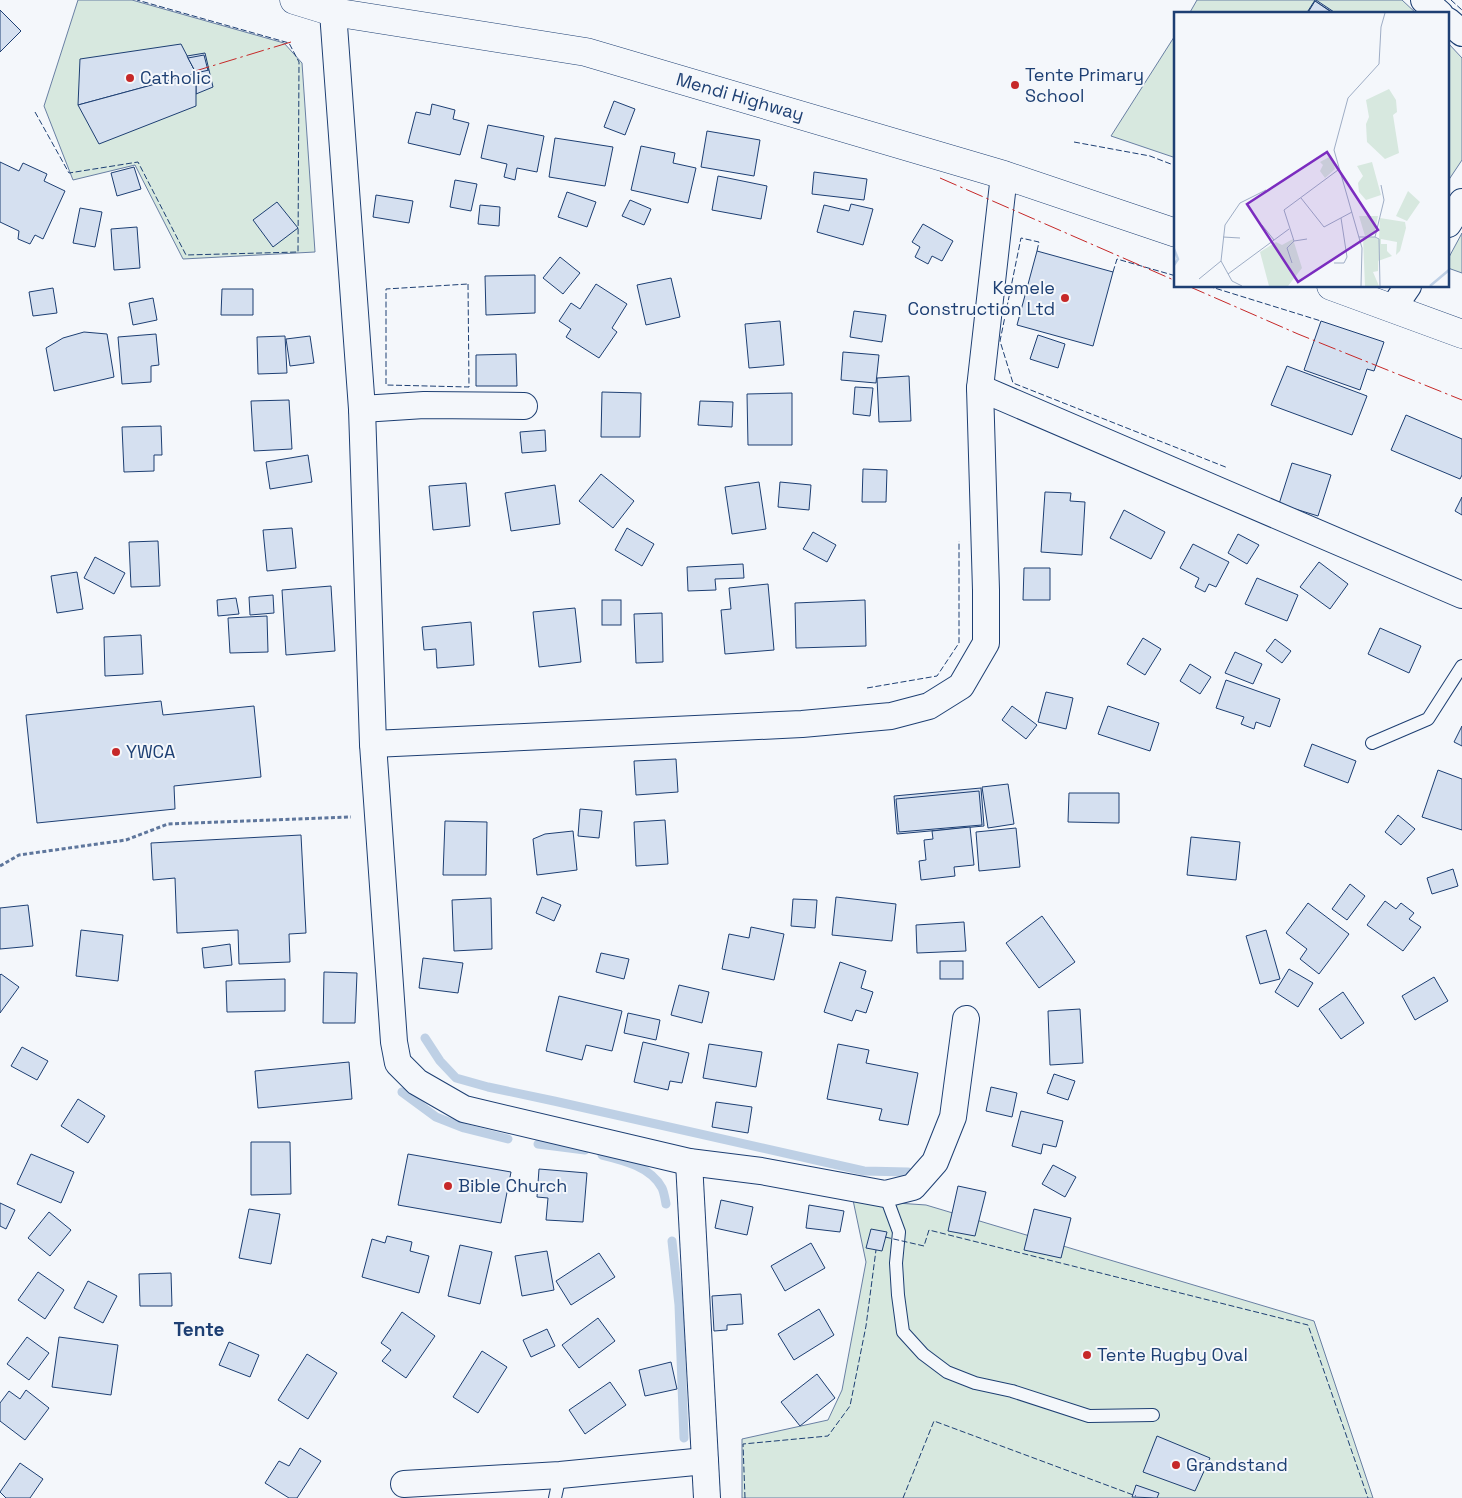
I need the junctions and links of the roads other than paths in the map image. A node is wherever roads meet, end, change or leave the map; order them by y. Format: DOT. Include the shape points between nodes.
graph roads {
  1 [pos="294,0"];
  2 [pos="1424,0"];
  3 [pos="333,12"];
  4 [pos="1438,12"];
  5 [pos="1450,23"];
  6 [pos="1462,33"];
  7 [pos="1004,174"];
  8 [pos="1462,202"];
  9 [pos="1450,221"];
  10 [pos="1174,232"];
  11 [pos="1344,288"];
  12 [pos="1400,297"];
  13 [pos="1462,334"];
  14 [pos="980,388"];
  15 [pos="524,406"];
  16 [pos="362,409"];
  17 [pos="1462,595"];
  18 [pos="1462,666"];
  19 [pos="1372,743"];
  20 [pos="373,744"];
  21 [pos="966,1019"];
  22 [pos="689,1162"];
  23 [pos="885,1194"];
  24 [pos="1153,1415"];
  25 [pos="705,1461"];
  26 [pos="404,1484"];
  27 [pos="557,1487"];
  28 [pos="707,1498"];
  1 -- 3 [label="main road, Mendi Highway"];
  2 -- 4 [label="street"];
  3 -- 7 [label="main road, Mendi Highway" via="586,52"];
  3 -- 16 [label="street"];
  5 -- 6 [label="street"];
  7 -- 10 [label="main road, Mendi Highway"];
  7 -- 14 [label="street"];
  8 -- 9 [label="street"];
  11 -- 12 [label="main road"];
  12 -- 13 [label="main road"];
  14 -- 17 [label="street"];
  14 -- 20 [label="street" via="986,643 961,686 929,706 891,716 802,724"];
  15 -- 16 [label="street" via="424,405"];
  16 -- 20 [label="street"];
  18 -- 19 [label="lane" via="1428,719"];
  20 -- 22 [label="street" via="398,1063 417,1082 464,1109"];
  21 -- 23 [label="street" via="953,1117 935,1162 913,1186"];
  22 -- 23 [label="street" via="761,1170"];
  22 -- 25 [label="street"];
  23 -- 24 [label="lane" via="899,1232 896,1263 903,1332 923,1354 947,1372 974,1383 1012,1391 1089,1416"];
  25 -- 27 [label="street"];
  25 -- 28 [label="street"];
  26 -- 27 [label="street"];
}
